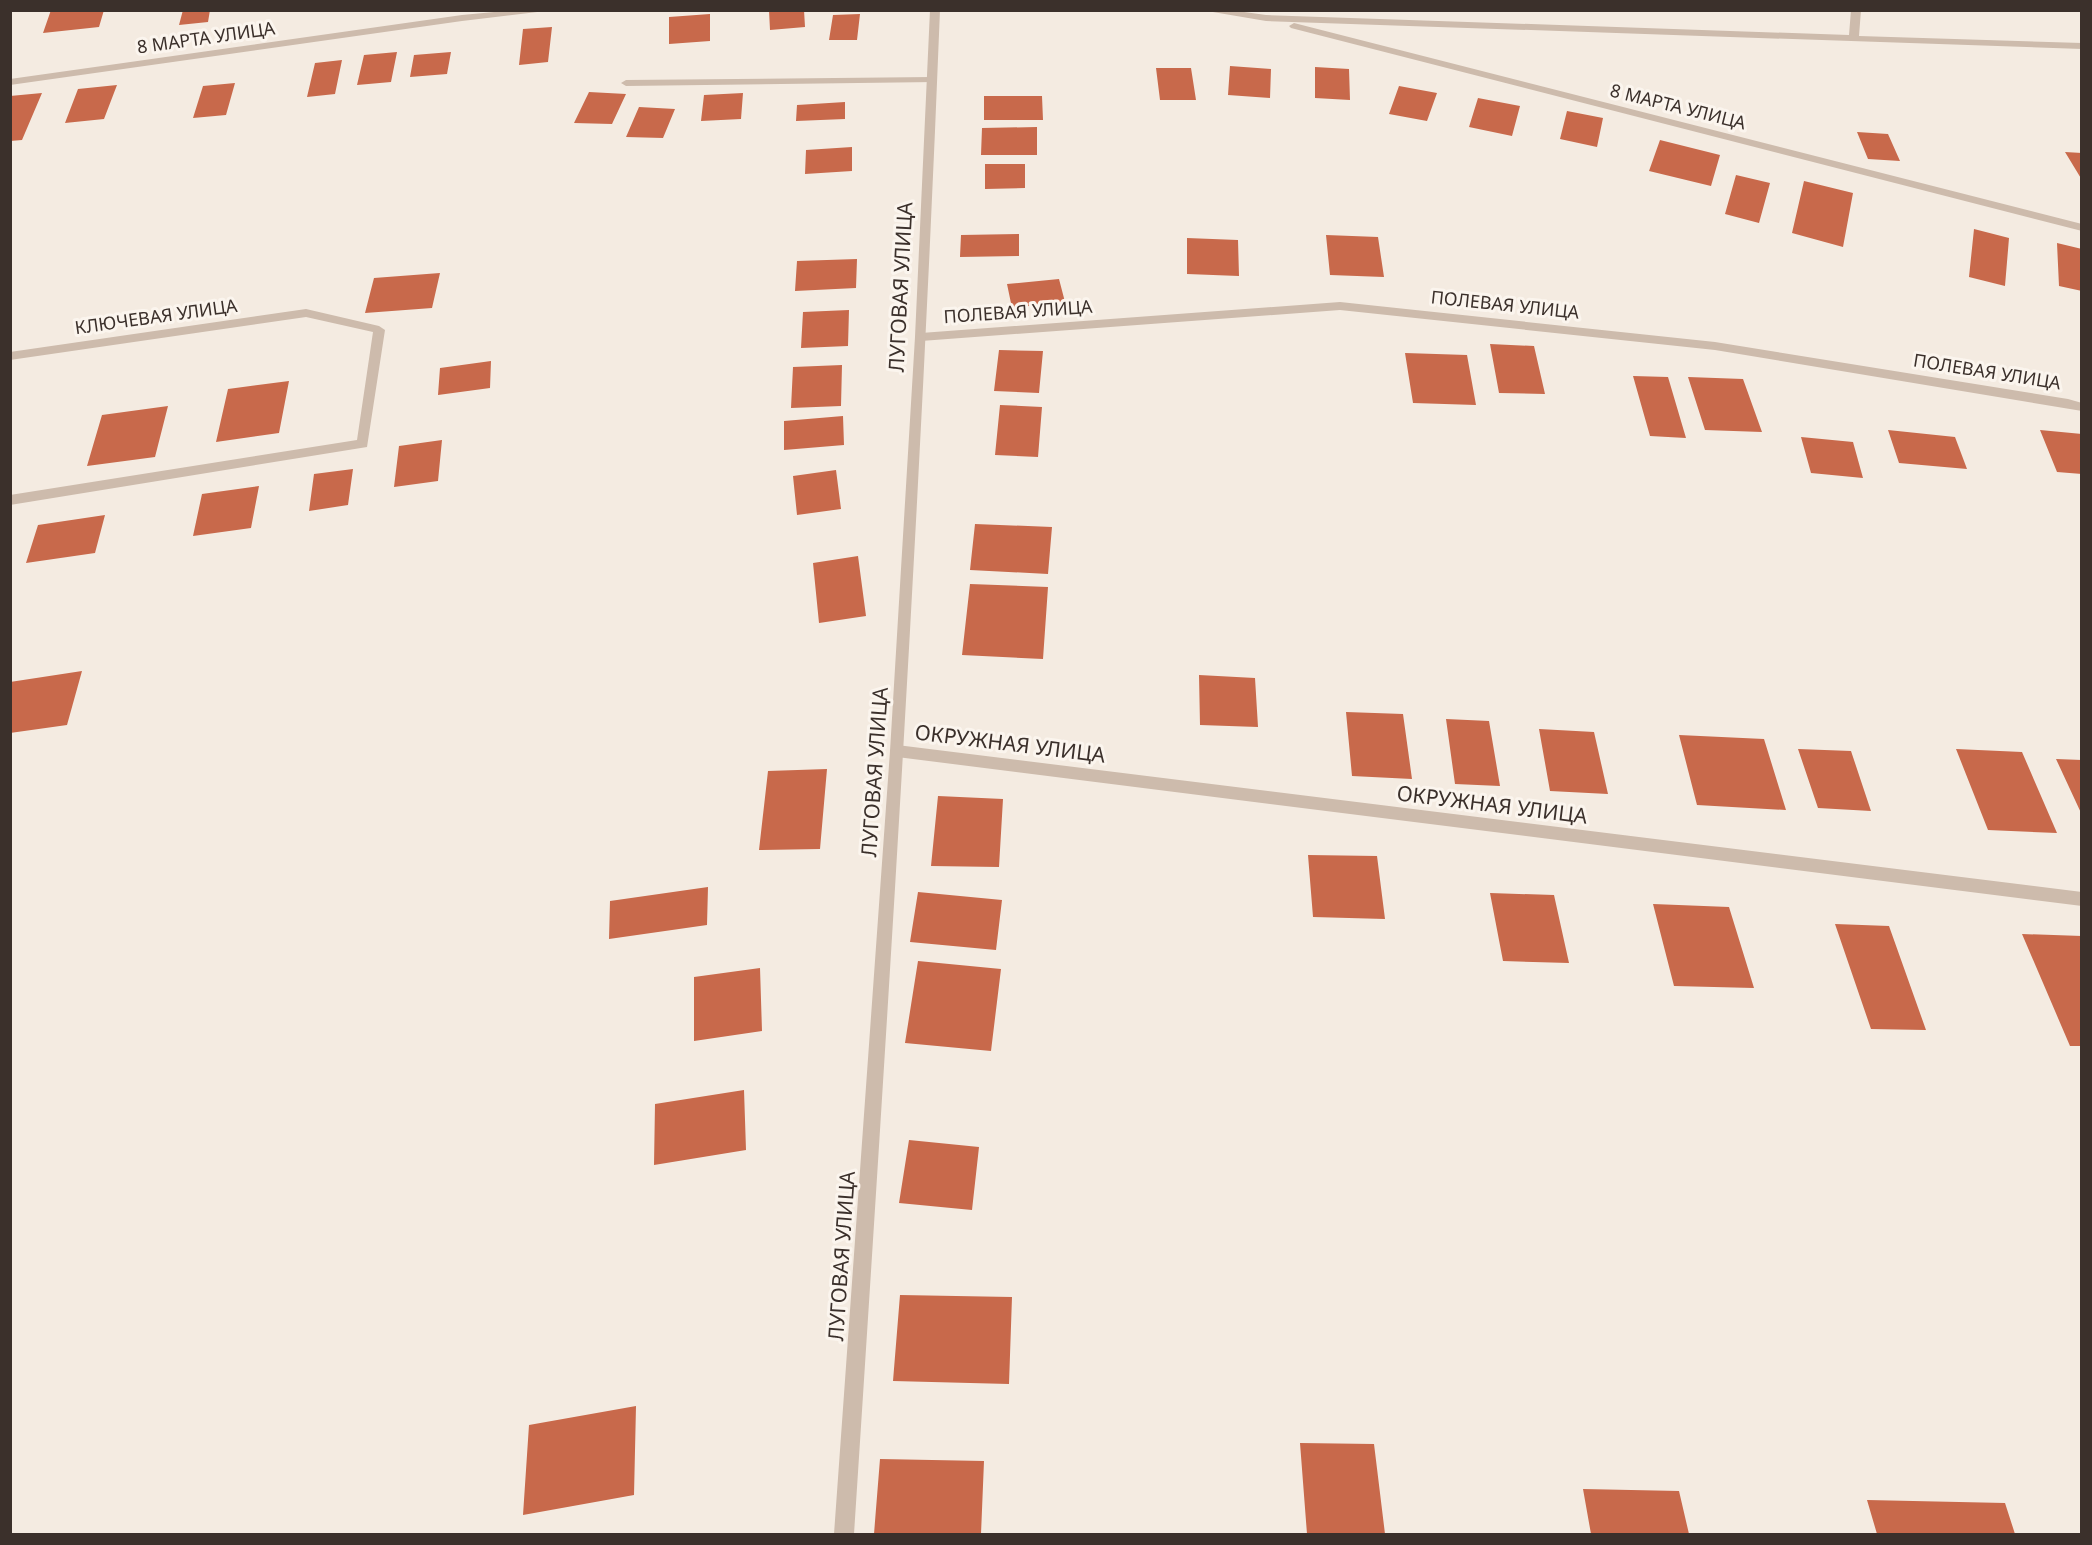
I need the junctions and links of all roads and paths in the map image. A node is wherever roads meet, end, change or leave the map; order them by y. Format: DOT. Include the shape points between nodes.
graph roads {
  1 [pos="550,10"];
  2 [pos="935,10"];
  3 [pos="1205,10"];
  4 [pos="1856,10"];
  5 [pos="461,14"];
  6 [pos="1266,18"];
  7 [pos="1854,38"];
  8 [pos="2082,46"];
  9 [pos="932,80"];
  10 [pos="10,82"];
  11 [pos="627,83"];
  12 [pos="2082,228"];
  13 [pos="921,337"];
  14 [pos="10,356"];
  15 [pos="2082,407"];
  16 [pos="10,500"];
  17 [pos="897,751"];
  18 [pos="2082,899"];
  19 [pos="844,1534"];
  1 -- 5 [label="street, 8 МАРТА УЛИЦА"];
  2 -- 9 [label="street, ЛУГОВАЯ УЛИЦА"];
  3 -- 6 [label="street"];
  4 -- 7 [label="street"];
  5 -- 10 [label="street, 8 МАРТА УЛИЦА"];
  6 -- 7 [label="street"];
  6 -- 12 [label="street, 8 МАРТА УЛИЦА"];
  7 -- 8 [label="street"];
  9 -- 11 [label="street"];
  9 -- 13 [label="street, ЛУГОВАЯ УЛИЦА"];
  13 -- 15 [label="street, ПОЛЕВАЯ УЛИЦА" via="1340,306 1715,346"];
  13 -- 17 [label="street, ЛУГОВАЯ УЛИЦА"];
  14 -- 16 [label="street, КЛЮЧЕВАЯ УЛИЦА" via="306,313 379,330 363,444"];
  17 -- 18 [label="street, ОКРУЖНАЯ УЛИЦА"];
  17 -- 19 [label="street, ЛУГОВАЯ УЛИЦА"];
}
